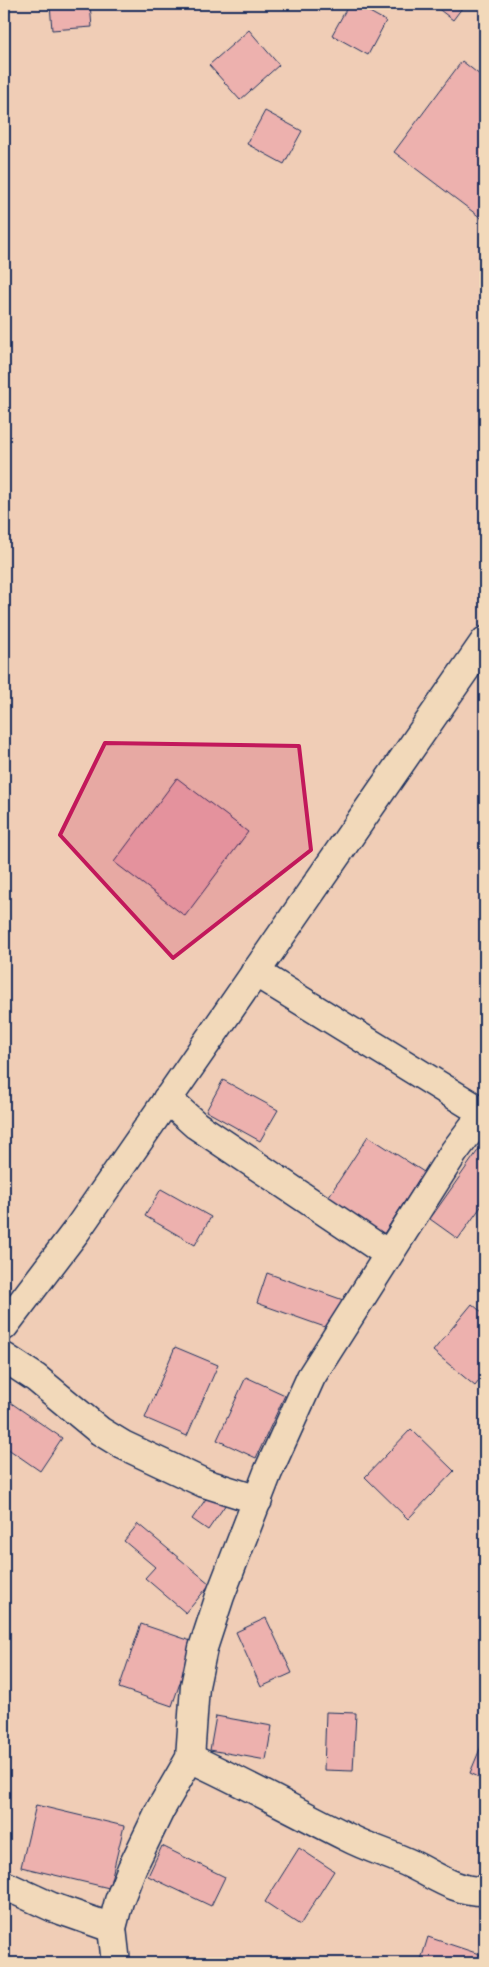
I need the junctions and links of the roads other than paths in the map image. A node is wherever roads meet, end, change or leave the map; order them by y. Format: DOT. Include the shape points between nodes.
graph roads {
  1 [pos="485,641"];
  2 [pos="255,972"];
  3 [pos="167,1099"];
  4 [pos="485,1115"];
  5 [pos="388,1254"];
  6 [pos="4,1326"];
  7 [pos="4,1357"];
  8 [pos="258,1500"];
  9 [pos="190,1758"];
  10 [pos="4,1885"];
  11 [pos="485,1891"];
  12 [pos="112,1928"];
  13 [pos="116,1963"];
  1 -- 2 [label="street"];
  2 -- 3 [label="street"];
  2 -- 4 [label="street"];
  3 -- 5 [label="street" via="196,1125"];
  3 -- 6 [label="street" via="77,1230"];
  4 -- 5 [label="street" via="454,1152"];
  5 -- 8 [label="street" via="311,1377"];
  7 -- 8 [label="street" via="123,1445 204,1483"];
  8 -- 9 [label="street" via="203,1648 195,1686"];
  9 -- 11 [label="street" via="442,1882"];
  9 -- 12 [label="street" via="132,1868"];
  10 -- 12 [label="street" via="52,1907"];
  12 -- 13 [label="street"];
}
